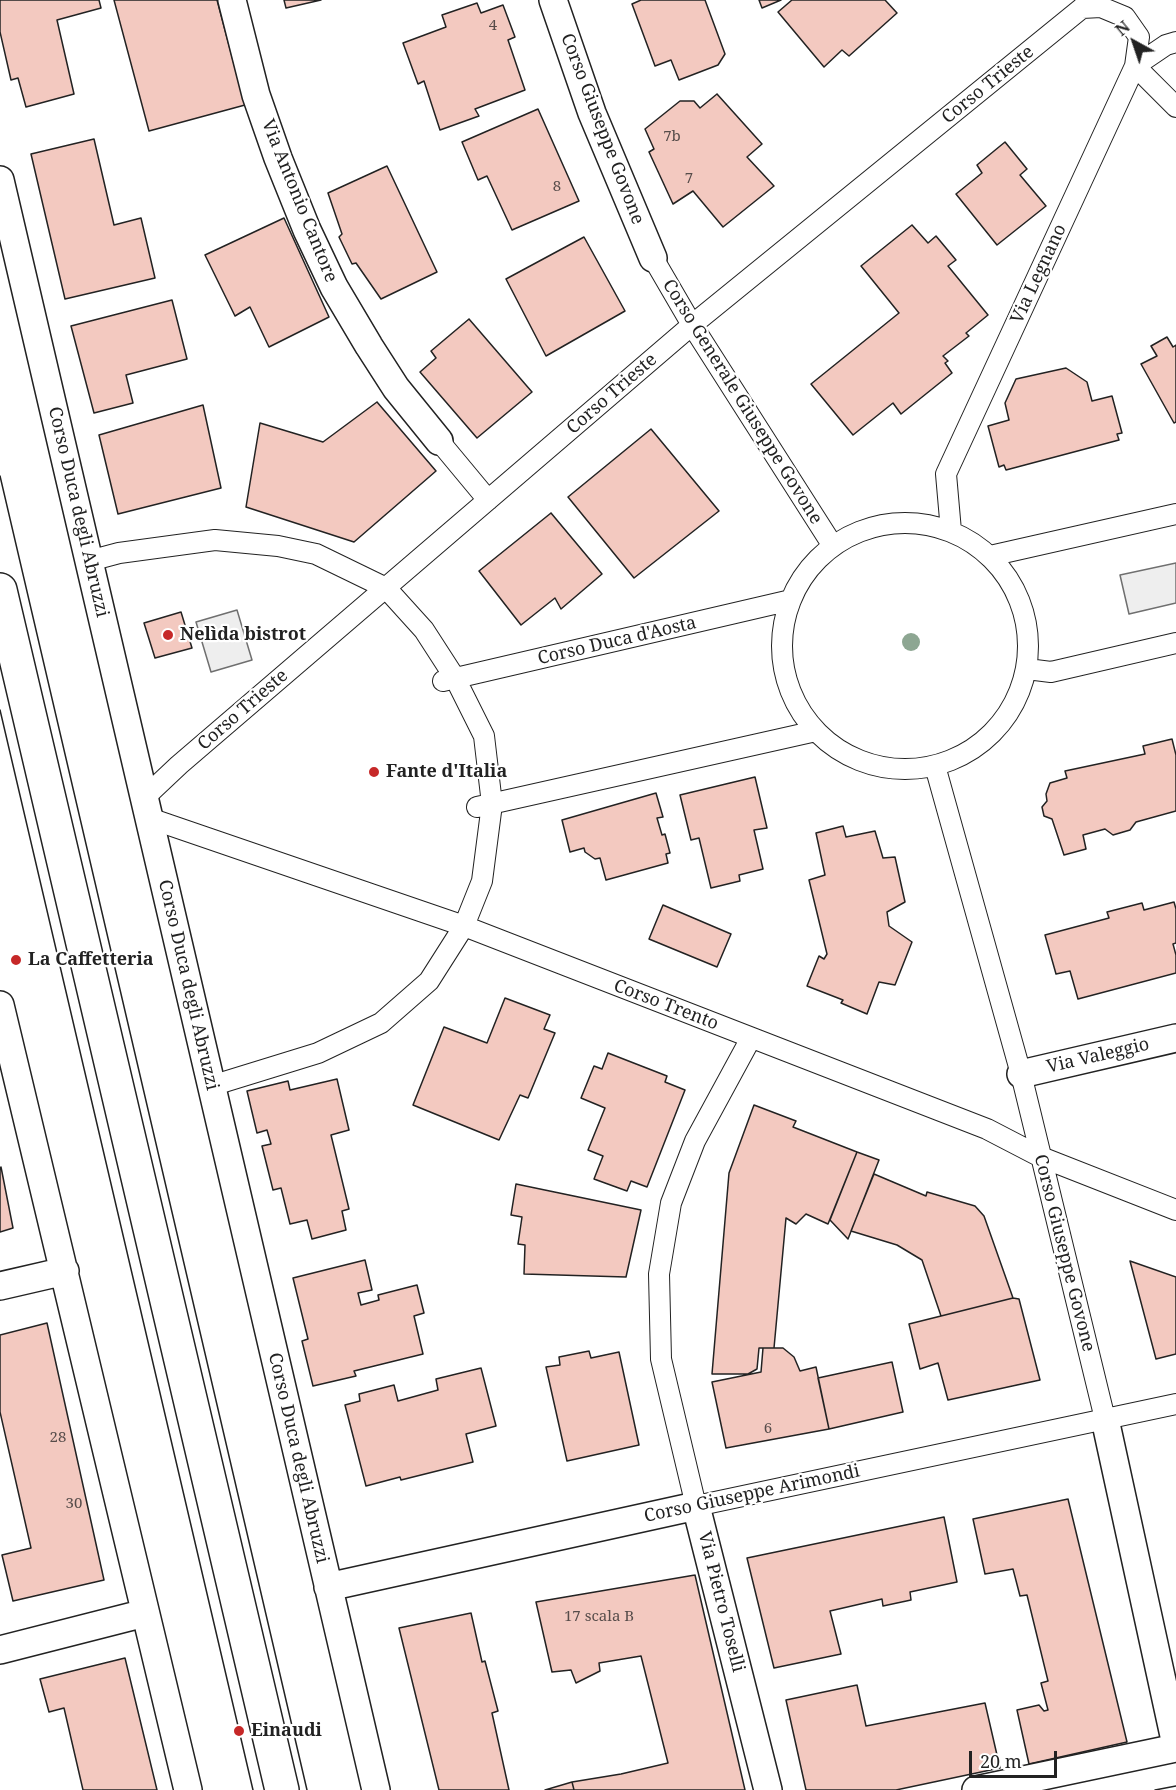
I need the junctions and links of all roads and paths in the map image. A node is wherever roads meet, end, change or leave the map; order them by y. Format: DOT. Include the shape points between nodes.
graph roads {
  1 [pos="232,0"];
  2 [pos="552,0"];
  3 [pos="1085,3"];
  4 [pos="1176,42"];
  5 [pos="1135,66"];
  6 [pos="1176,108"];
  7 [pos="0,180"];
  8 [pos="653,258"];
  9 [pos="692,325"];
  10 [pos="438,441"];
  11 [pos="488,500"];
  12 [pos="1176,514"];
  13 [pos="951,531"];
  14 [pos="833,546"];
  15 [pos="990,556"];
  16 [pos="89,561"];
  17 [pos="386,588"];
  18 [pos="0,590"];
  19 [pos="791,600"];
  20 [pos="1176,643"];
  21 [pos="1027,669"];
  22 [pos="449,679"];
  23 [pos="816,731"];
  24 [pos="935,766"];
  25 [pos="485,805"];
  26 [pos="147,808"];
  27 [pos="464,926"];
  28 [pos="0,1005"];
  29 [pos="751,1038"];
  30 [pos="1176,1038"];
  31 [pos="1021,1074"];
  32 [pos="211,1086"];
  33 [pos="1041,1157"];
  34 [pos="1176,1210"];
  35 [pos="65,1271"];
  36 [pos="0,1286"];
  37 [pos="1176,1404"];
  38 [pos="1105,1419"];
  39 [pos="696,1506"];
  40 [pos="328,1587"];
  41 [pos="145,1613"];
  42 [pos="0,1650"];
  43 [pos="1176,1746"];
  44 [pos="188,1790"];
  45 [pos="282,1790"];
  46 [pos="376,1790"];
  47 [pos="768,1790"];
  48 [pos="976,1790"];
  1 -- 10 [label="street, Via Antonio Cantore" via="256,95 307,230 334,287 369,346"];
  2 -- 8 [label="street, Corso Giuseppe Govone" via="592,113"];
  3 -- 5 [label="street" via="1125,17 1139,37"];
  3 -- 9 [label="street, Corso Trieste"];
  4 -- 5 [label="street"];
  5 -- 6 [label="street"];
  5 -- 13 [label="street, Via Legnano" via="946,474"];
  7 -- 16 [label="street, Corso Duca degli Abruzzi"];
  8 -- 9 [label="street, Corso Generale Giuseppe Govone"];
  9 -- 11 [label="street, Corso Trieste"];
  9 -- 14 [label="street, Corso Generale Giuseppe Govone"];
  10 -- 11 [label="street, Via Antonio Cantore"];
  11 -- 17 [label="street, Corso Trieste"];
  12 -- 15 [label="street"];
  13 -- 14 [label="street" via="910,522 870,528"];
  13 -- 15 [label="street"];
  14 -- 19 [label="street" via="808,570"];
  15 -- 21 [label="street" via="1015,588 1025,618"];
  16 -- 17 [label="street" via="215,540 316,554"];
  16 -- 26 [label="street, Corso Duca degli Abruzzi"];
  17 -- 22 [label="street" via="424,630"];
  17 -- 26 [label="street, Corso Trieste" via="179,765"];
  18 -- 45 [label="main road"];
  19 -- 22 [label="street, Corso Duca d'Aosta"];
  19 -- 23 [label="street" via="783,634 784,669 795,703"];
  20 -- 21 [label="street" via="1051,672"];
  21 -- 24 [label="street" via="1015,702 995,731 967,753"];
  22 -- 25 [label="street" via="484,736"];
  23 -- 24 [label="street" via="841,751 870,764 903,769"];
  23 -- 25 [label="street"];
  24 -- 31 [label="street, Corso Giuseppe Govone"];
  25 -- 27 [label="street" via="482,881"];
  26 -- 27 [label="street, Corso Trento"];
  26 -- 32 [label="street, Corso Duca degli Abruzzi"];
  27 -- 29 [label="street, Corso Trento"];
  27 -- 32 [label="street" via="429,981 381,1023 318,1053"];
  28 -- 35 [label="street"];
  29 -- 33 [label="street, Corso Trento" via="987,1129"];
  29 -- 39 [label="street, Via Pietro Toselli" via="695,1141 671,1203 659,1274 661,1359"];
  30 -- 31 [label="street, Via Valeggio"];
  31 -- 33 [label="street, Corso Giuseppe Govone"];
  32 -- 40 [label="street, Corso Duca degli Abruzzi"];
  33 -- 34 [label="street, Corso Trento"];
  33 -- 38 [label="street, Corso Giuseppe Govone"];
  35 -- 36 [label="street"];
  35 -- 41 [label="street"];
  37 -- 38 [label="street, Corso Giuseppe Arimondi"];
  38 -- 39 [label="street, Corso Giuseppe Arimondi"];
  38 -- 43 [label="street, Corso Giuseppe Govone"];
  39 -- 40 [label="street, Corso Giuseppe Arimondi"];
  39 -- 47 [label="street, Via Pietro Toselli"];
  40 -- 46 [label="street, Corso Duca degli Abruzzi"];
  41 -- 42 [label="street"];
  41 -- 44 [label="street"];
  43 -- 48 [label="street"];
}
